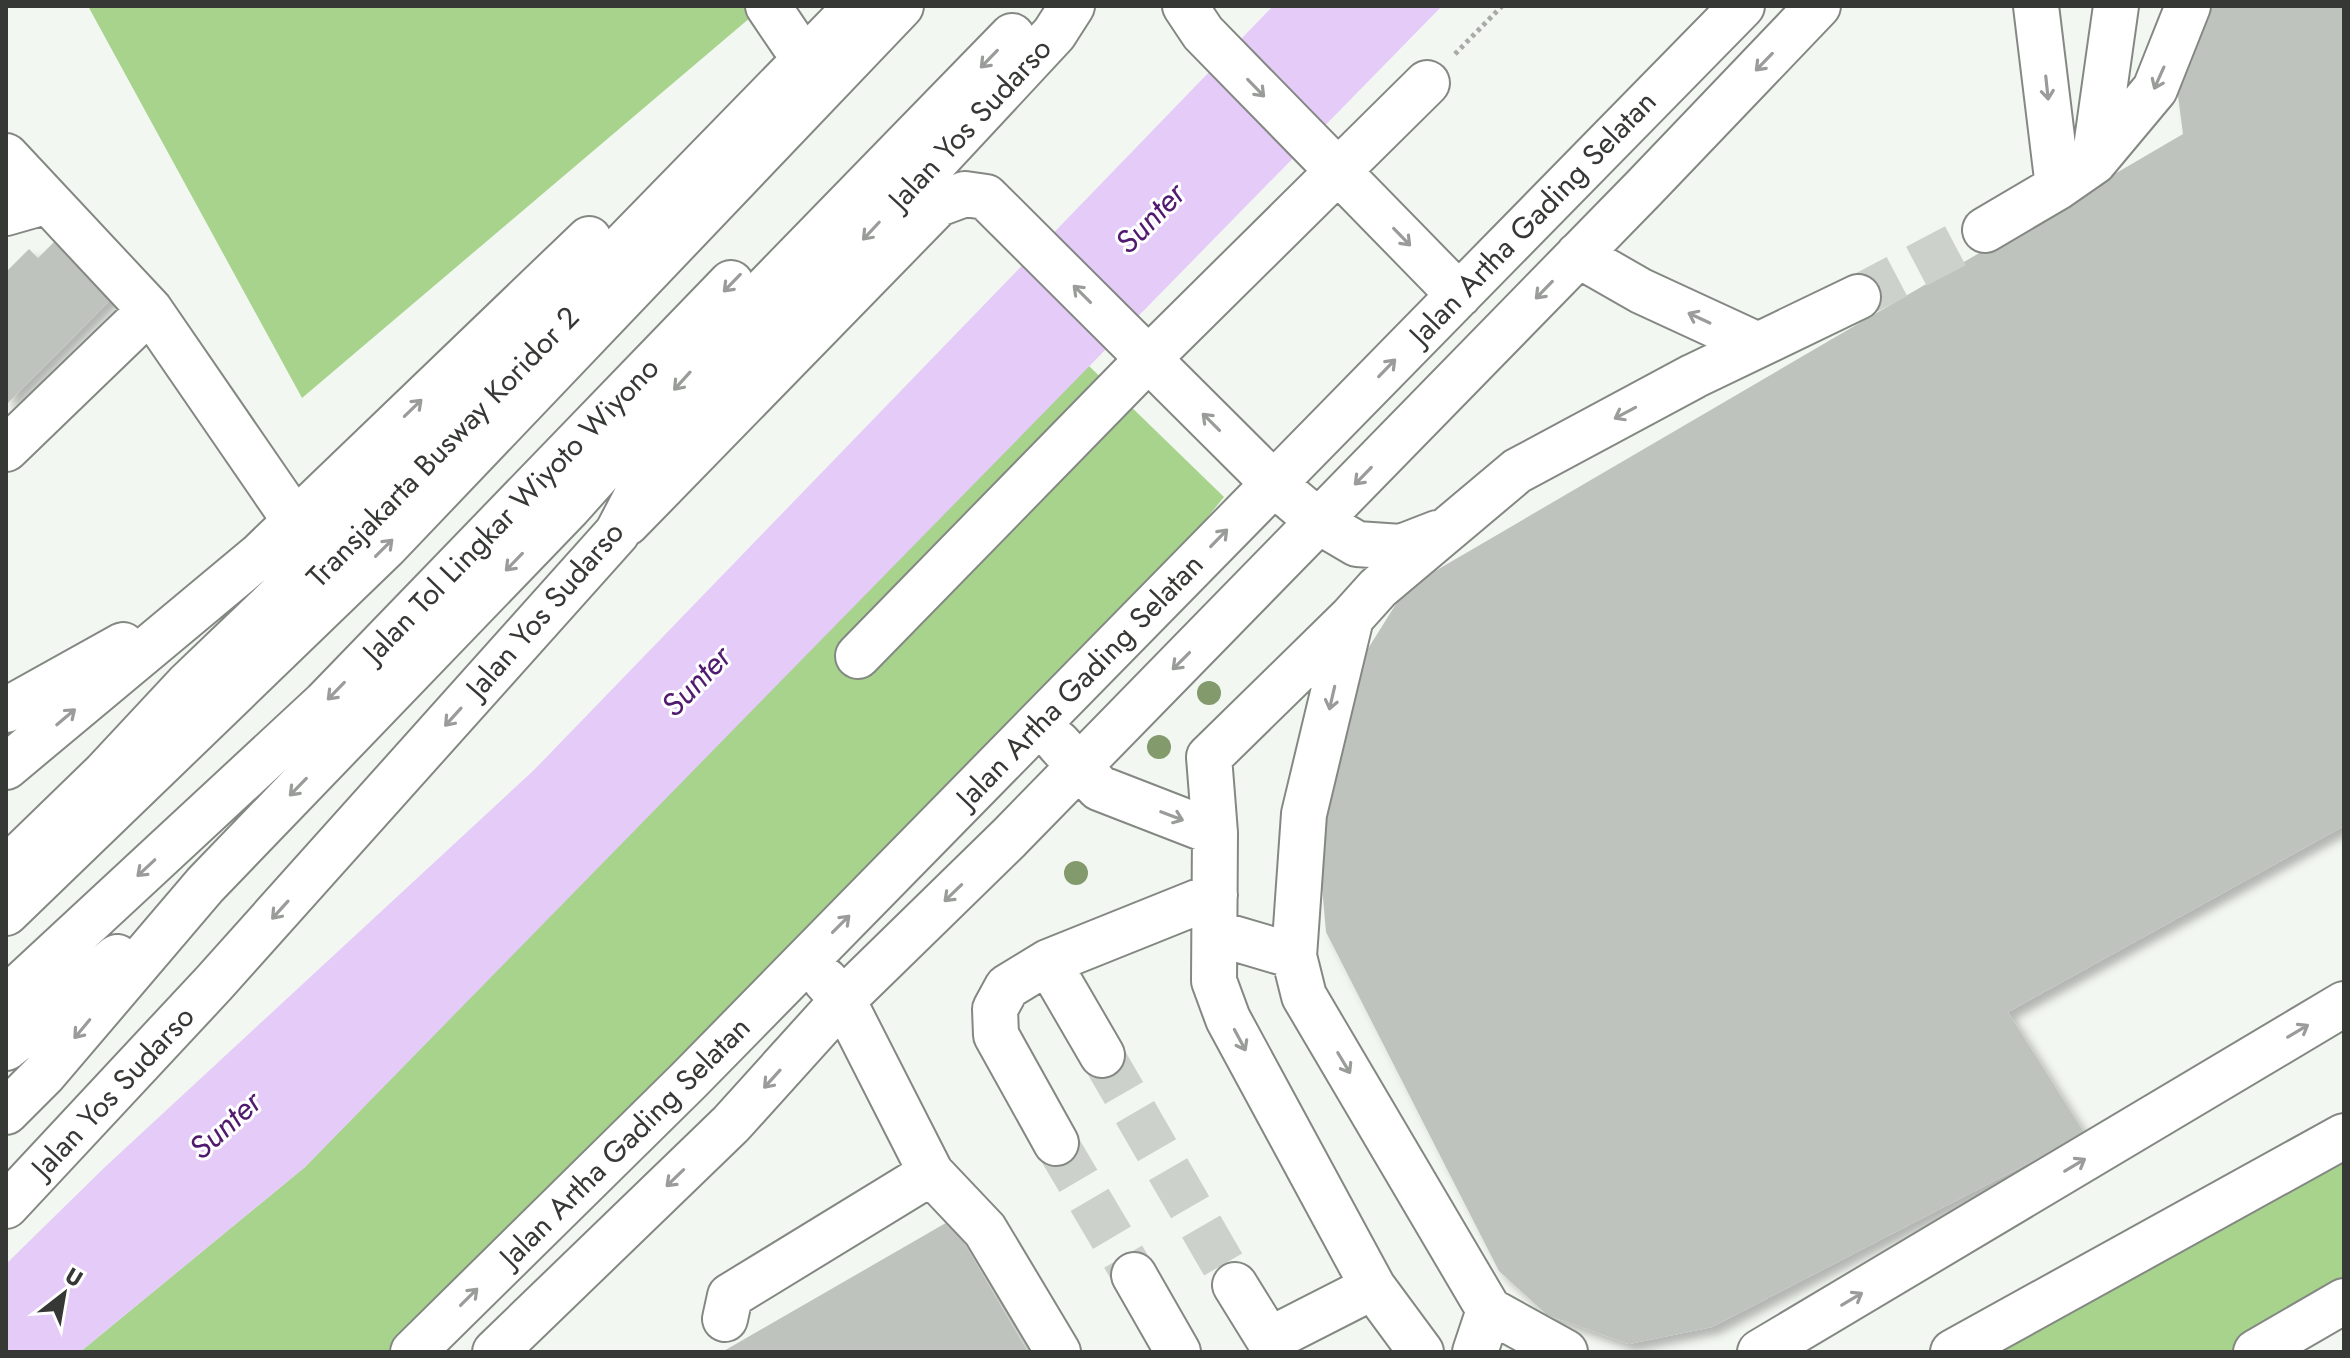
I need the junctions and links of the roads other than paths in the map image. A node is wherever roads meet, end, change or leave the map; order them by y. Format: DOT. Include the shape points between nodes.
graph roads {
  1 [pos="768,6"];
  2 [pos="829,6"];
  3 [pos="857,6"];
  4 [pos="873,6"];
  5 [pos="901,6"];
  6 [pos="1000,6"];
  7 [pos="1046,6"];
  8 [pos="1072,6"];
  9 [pos="1742,6"];
  10 [pos="1818,6"];
  11 [pos="2036,6"];
  12 [pos="2116,6"];
  13 [pos="2188,6"];
  14 [pos="1194,20"];
  15 [pos="793,43"];
  16 [pos="1427,83"];
  17 [pos="6,156"];
  18 [pos="2094,162"];
  19 [pos="1335,169"];
  20 [pos="2058,187"];
  21 [pos="48,201"];
  22 [pos="6,213"];
  23 [pos="1985,230"];
  24 [pos="1578,255"];
  25 [pos="1452,288"];
  26 [pos="1858,297"];
  27 [pos="150,310"];
  28 [pos="1758,345"];
  29 [pos="1152,363"];
  30 [pos="6,449"];
  31 [pos="357,462"];
  32 [pos="1262,472"];
  33 [pos="295,521"];
  34 [pos="1318,521"];
  35 [pos="1446,530"];
  36 [pos="617,533"];
  37 [pos="214,594"];
  38 [pos="1351,618"];
  39 [pos="858,656"];
  40 [pos="6,710"];
  41 [pos="1040,724"];
  42 [pos="1079,765"];
  43 [pos="6,767"];
  44 [pos="6,830"];
  45 [pos="1215,833"];
  46 [pos="6,869"];
  47 [pos="6,881"];
  48 [pos="205,885"];
  49 [pos="6,913"];
  50 [pos="1216,914"];
  51 [pos="1294,956"];
  52 [pos="806,960"];
  53 [pos="1048,962"];
  54 [pos="6,999"];
  55 [pos="843,1000"];
  56 [pos="2344,1004"];
  57 [pos="6,1030"];
  58 [pos="6,1048"];
  59 [pos="1102,1055"];
  60 [pos="6,1112"];
  61 [pos="2344,1136"];
  62 [pos="1056,1143"];
  63 [pos="931,1173"];
  64 [pos="6,1206"];
  65 [pos="1134,1275"];
  66 [pos="1235,1285"];
  67 [pos="1373,1287"];
  68 [pos="2344,1301"];
  69 [pos="1489,1310"];
  70 [pos="725,1319"];
  71 [pos="1816,1337"];
  72 [pos="1263,1348"];
  73 [pos="413,1352"];
  74 [pos="495,1352"];
  75 [pos="1058,1352"];
  76 [pos="1178,1352"];
  77 [pos="1421,1352"];
  78 [pos="1475,1352"];
  79 [pos="1565,1352"];
  80 [pos="1760,1352"];
  81 [pos="1953,1352"];
  82 [pos="2256,1352"];
  1 -- 15 [label="main road"];
  2 -- 15 [label="main road"];
  3 -- 46 [label="main road" via="380,500"];
  4 -- 47 [label="main road, Transjakarta Busway Koridor 2" via="239,656"];
  49 -- 5 [label="main road, one-way" via="385,547"];
  6 -- 54 [label="main road, Jalan Tol Lingkar Wiyoto Wiyono, one-way" via="325,703"];
  7 -- 48 [label="main road, one-way" via="753,302 569,507"];
  8 -- 36 [label="main road, Jalan Yos Sudarso, one-way" via="1054,34 652,466"];
  9 -- 25 [label="main road, Jalan Artha Gading Selatan"];
  10 -- 24 [label="main road, Jalan Artha Gading Selatan, one-way"];
  11 -- 20 [label="main road, one-way"];
  12 -- 18 [label="main road"];
  13 -- 18 [label="main road, one-way" via="2155,89"];
  14 -- 19 [label="main road, one-way"];
  31 -- 15 [label="main road, one-way"];
  16 -- 19 [label="main road"];
  17 -- 21 [label="main road"];
  18 -- 20 [label="main road"];
  19 -- 25 [label="main road, one-way"];
  19 -- 29 [label="main road"];
  20 -- 23 [label="main road"];
  21 -- 22 [label="main road"];
  21 -- 27 [label="main road"];
  28 -- 24 [label="main road, one-way" via="1641,291"];
  24 -- 34 [label="main road, Jalan Artha Gading Selatan, one-way"];
  32 -- 25 [label="main road, Jalan Artha Gading Selatan, one-way"];
  26 -- 28 [label="main road"];
  27 -- 30 [label="main road"];
  27 -- 33 [label="main road"];
  28 -- 35 [label="main road, one-way" via="1517,471"];
  32 -- 29 [label="main road, one-way"];
  29 -- 36 [label="main road, one-way" via="986,197 965,194 938,204"];
  29 -- 39 [label="main road"];
  31 -- 33 [label="main road"];
  31 -- 44 [label="main road" via="326,521"];
  32 -- 34 [label="main road"];
  41 -- 32 [label="main road, Jalan Artha Gading Selatan, one-way"];
  33 -- 37 [label="main road"];
  34 -- 35 [label="main road" via="1357,544 1401,547"];
  34 -- 42 [label="main road, Jalan Artha Gading Selatan, one-way"];
  35 -- 38 [label="main road"];
  36 -- 64 [label="main road, Jalan Yos Sudarso, one-way" via="214,983"];
  37 -- 40 [label="main road"];
  43 -- 37 [label="main road, one-way"];
  38 -- 45 [label="main road" via="1209,757"];
  38 -- 51 [label="main road, one-way" via="1304,814"];
  41 -- 42 [label="main road"];
  52 -- 41 [label="main road, Jalan Artha Gading Selatan, one-way"];
  42 -- 45 [label="main road, one-way" via="1099,788"];
  42 -- 55 [label="main road, Jalan Artha Gading Selatan, one-way"];
  45 -- 50 [label="main road"];
  48 -- 57 [label="main road"];
  48 -- 58 [label="main road"];
  48 -- 60 [label="main road, one-way"];
  50 -- 51 [label="main road"];
  50 -- 53 [label="main road"];
  50 -- 67 [label="main road, one-way" via="1214,981 1228,1019"];
  51 -- 69 [label="main road, one-way" via="1304,996"];
  52 -- 55 [label="main road"];
  73 -- 52 [label="main road, Jalan Artha Gading Selatan, one-way"];
  53 -- 59 [label="main road"];
  53 -- 62 [label="main road" via="1007,987 995,1009 996,1035"];
  55 -- 63 [label="main road"];
  55 -- 74 [label="main road, Jalan Artha Gading Selatan, one-way" via="731,1124"];
  71 -- 56 [label="main road, one-way"];
  61 -- 81 [label="main road"];
  63 -- 70 [label="main road" via="730,1296"];
  63 -- 75 [label="main road" via="985,1230"];
  65 -- 76 [label="main road"];
  66 -- 72 [label="main road"];
  67 -- 72 [label="main road"];
  67 -- 77 [label="main road"];
  68 -- 82 [label="main road"];
  69 -- 78 [label="main road"];
  69 -- 79 [label="main road"];
  71 -- 80 [label="main road"];
}
